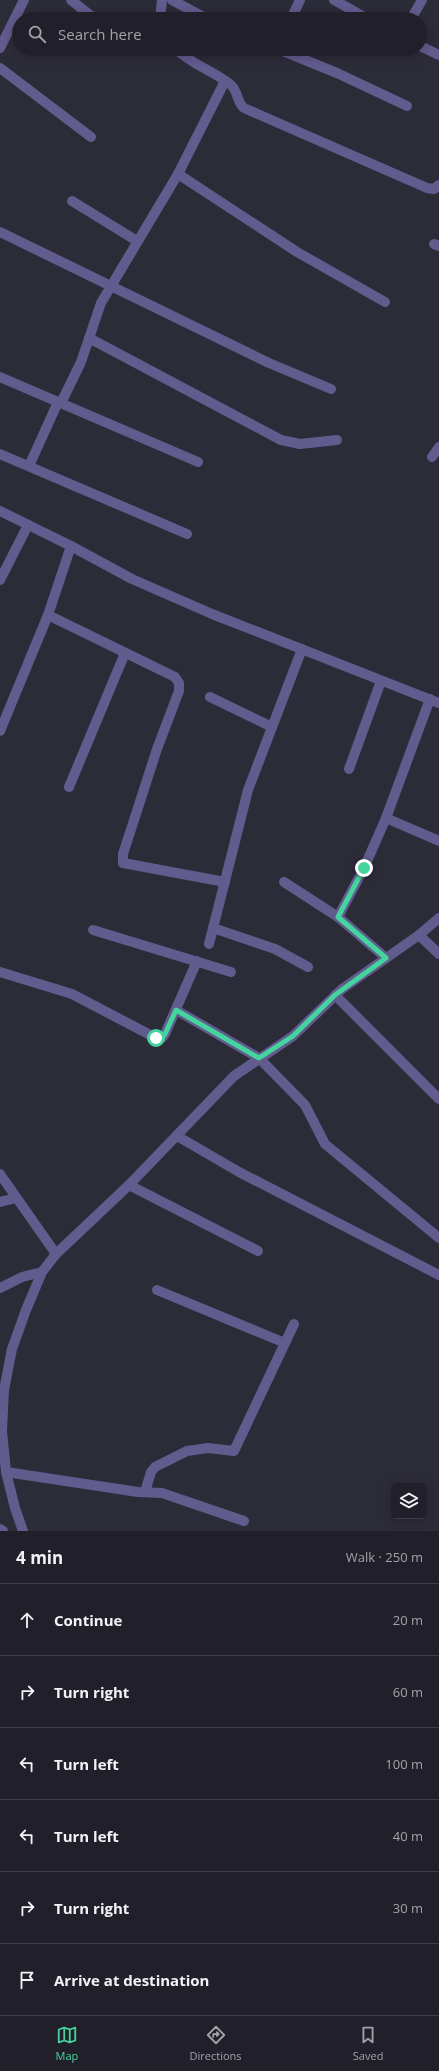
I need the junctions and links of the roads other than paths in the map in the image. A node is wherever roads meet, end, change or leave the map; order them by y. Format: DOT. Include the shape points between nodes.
graph roads {
  1 [pos="24,0"];
  2 [pos="71,0"];
  3 [pos="162,0"];
  4 [pos="172,0"];
  5 [pos="300,0"];
  6 [pos="334,0"];
  7 [pos="422,0"];
  8 [pos="18,12"];
  9 [pos="86,12"];
  10 [pos="161,12"];
  11 [pos="195,12"];
  12 [pos="294,12"];
  13 [pos="355,12"];
  14 [pos="415,12"];
  15 [pos="12,24"];
  16 [pos="0,48"];
  17 [pos="427,49"];
  18 [pos="439,55"];
  19 [pos="182,56"];
  20 [pos="295,56"];
  21 [pos="0,68"];
  22 [pos="225,81"];
  23 [pos="407,106"];
  24 [pos="91,137"];
  25 [pos="178,174"];
  26 [pos="439,185"];
  27 [pos="72,201"];
  28 [pos="0,232"];
  29 [pos="137,241"];
  30 [pos="112,285"];
  31 [pos="385,302"];
  32 [pos="89,338"];
  33 [pos="0,377"];
  34 [pos="331,389"];
  35 [pos="60,402"];
  36 [pos="337,440"];
  37 [pos="439,447"];
  38 [pos="0,454"];
  39 [pos="432,457"];
  40 [pos="198,462"];
  41 [pos="29,466"];
  42 [pos="0,511"];
  43 [pos="28,525"];
  44 [pos="186,534"];
  45 [pos="71,546"];
  46 [pos="0,580"];
  47 [pos="48,615"];
  48 [pos="302,649"];
  49 [pos="125,653"];
  50 [pos="381,681"];
  51 [pos="210,697"];
  52 [pos="435,701"];
  53 [pos="3,716"];
  54 [pos="272,727"];
  55 [pos="0,731"];
  56 [pos="349,769"];
  57 [pos="69,787"];
  58 [pos="386,818"];
  59 [pos="439,841"];
  60 [pos="225,882"];
  61 [pos="284,882"];
  62 [pos="338,917"];
  63 [pos="439,918"];
  64 [pos="213,928"];
  65 [pos="92,930"];
  66 [pos="419,935"];
  67 [pos="208,944"];
  68 [pos="439,954"];
  69 [pos="386,958"];
  70 [pos="196,961"];
  71 [pos="308,966"];
  72 [pos="0,972"];
  73 [pos="232,972"];
  74 [pos="335,995"];
  75 [pos="176,1010"];
  76 [pos="259,1058"];
  77 [pos="439,1099"];
  78 [pos="177,1136"];
  79 [pos="0,1174"];
  80 [pos="129,1185"];
  81 [pos="16,1198"];
  82 [pos="0,1202"];
  83 [pos="439,1238"];
  84 [pos="258,1251"];
  85 [pos="56,1254"];
  86 [pos="42,1272"];
  87 [pos="439,1276"];
  88 [pos="0,1288"];
  89 [pos="157,1290"];
  90 [pos="294,1324"];
  91 [pos="285,1343"];
  92 [pos="6,1472"];
  93 [pos="145,1492"];
  94 [pos="244,1521"];
  95 [pos="0,1529"];
  96 [pos="3,1531"];
  97 [pos="23,1531"];
  1 -- 8 [label="street"];
  2 -- 9 [label="street"];
  3 -- 10 [label="street"];
  4 -- 11 [label="street"];
  5 -- 12 [label="street"];
  6 -- 13 [label="street"];
  7 -- 14 [label="street"];
  15 -- 16 [label="street"];
  17 -- 18 [label="street"];
  19 -- 22 [label="street"];
  20 -- 23 [label="street"];
  21 -- 24 [label="street"];
  22 -- 25 [label="street"];
  22 -- 26 [label="street" via="235,89 244,108 427,188 434,189"];
  25 -- 29 [label="street"];
  25 -- 31 [label="street" via="296,252"];
  27 -- 29 [label="street"];
  28 -- 30 [label="street"];
  29 -- 30 [label="street"];
  30 -- 32 [label="street" via="97,312"];
  30 -- 34 [label="street" via="269,363"];
  32 -- 35 [label="street" via="81,362"];
  32 -- 36 [label="street" via="281,440 300,444"];
  33 -- 35 [label="street"];
  35 -- 40 [label="street"];
  35 -- 41 [label="street"];
  37 -- 39 [label="street"];
  38 -- 41 [label="street"];
  41 -- 44 [label="street"];
  42 -- 43 [label="street"];
  43 -- 45 [label="street"];
  43 -- 46 [label="street"];
  45 -- 47 [label="street"];
  45 -- 48 [label="street" via="132,579"];
  47 -- 49 [label="street"];
  47 -- 53 [label="street"];
  48 -- 50 [label="street"];
  48 -- 54 [label="street"];
  49 -- 57 [label="street"];
  49 -- 60 [label="street" via="175,677 180,683 123,854 123,863"];
  50 -- 52 [label="street"];
  50 -- 56 [label="street"];
  51 -- 54 [label="street"];
  52 -- 58 [label="street"];
  53 -- 55 [label="street"];
  54 -- 60 [label="street" via="248,790"];
  58 -- 59 [label="street"];
  58 -- 62 [label="street" via="364,868"];
  60 -- 64 [label="street"];
  61 -- 62 [label="street"];
  62 -- 69 [label="street"];
  63 -- 66 [label="street"];
  64 -- 67 [label="street"];
  64 -- 71 [label="street" via="275,949"];
  65 -- 70 [label="street"];
  66 -- 68 [label="street"];
  66 -- 69 [label="street"];
  69 -- 74 [label="street"];
  70 -- 73 [label="street"];
  70 -- 75 [label="street"];
  72 -- 75 [label="street" via="72,994 156,1038 162,1038 165,1034"];
  74 -- 76 [label="street" via="293,1036"];
  74 -- 77 [label="street"];
  75 -- 76 [label="street"];
  76 -- 78 [label="street" via="234,1076"];
  76 -- 83 [label="street" via="305,1105 325,1144"];
  78 -- 80 [label="street"];
  78 -- 87 [label="street" via="239,1172"];
  79 -- 81 [label="street"];
  80 -- 84 [label="street"];
  80 -- 85 [label="street"];
  81 -- 82 [label="street"];
  81 -- 85 [label="street"];
  85 -- 86 [label="street"];
  86 -- 88 [label="street" via="22,1277"];
  86 -- 92 [label="street" via="12,1349 4,1390 2,1431"];
  89 -- 91 [label="street"];
  90 -- 91 [label="street"];
  91 -- 93 [label="street" via="234,1451 208,1448 182,1454 151,1472"];
  92 -- 93 [label="street"];
  92 -- 97 [label="street" via="14,1508"];
  93 -- 94 [label="street" via="162,1492 176,1496"];
  95 -- 96 [label="street"];
}
